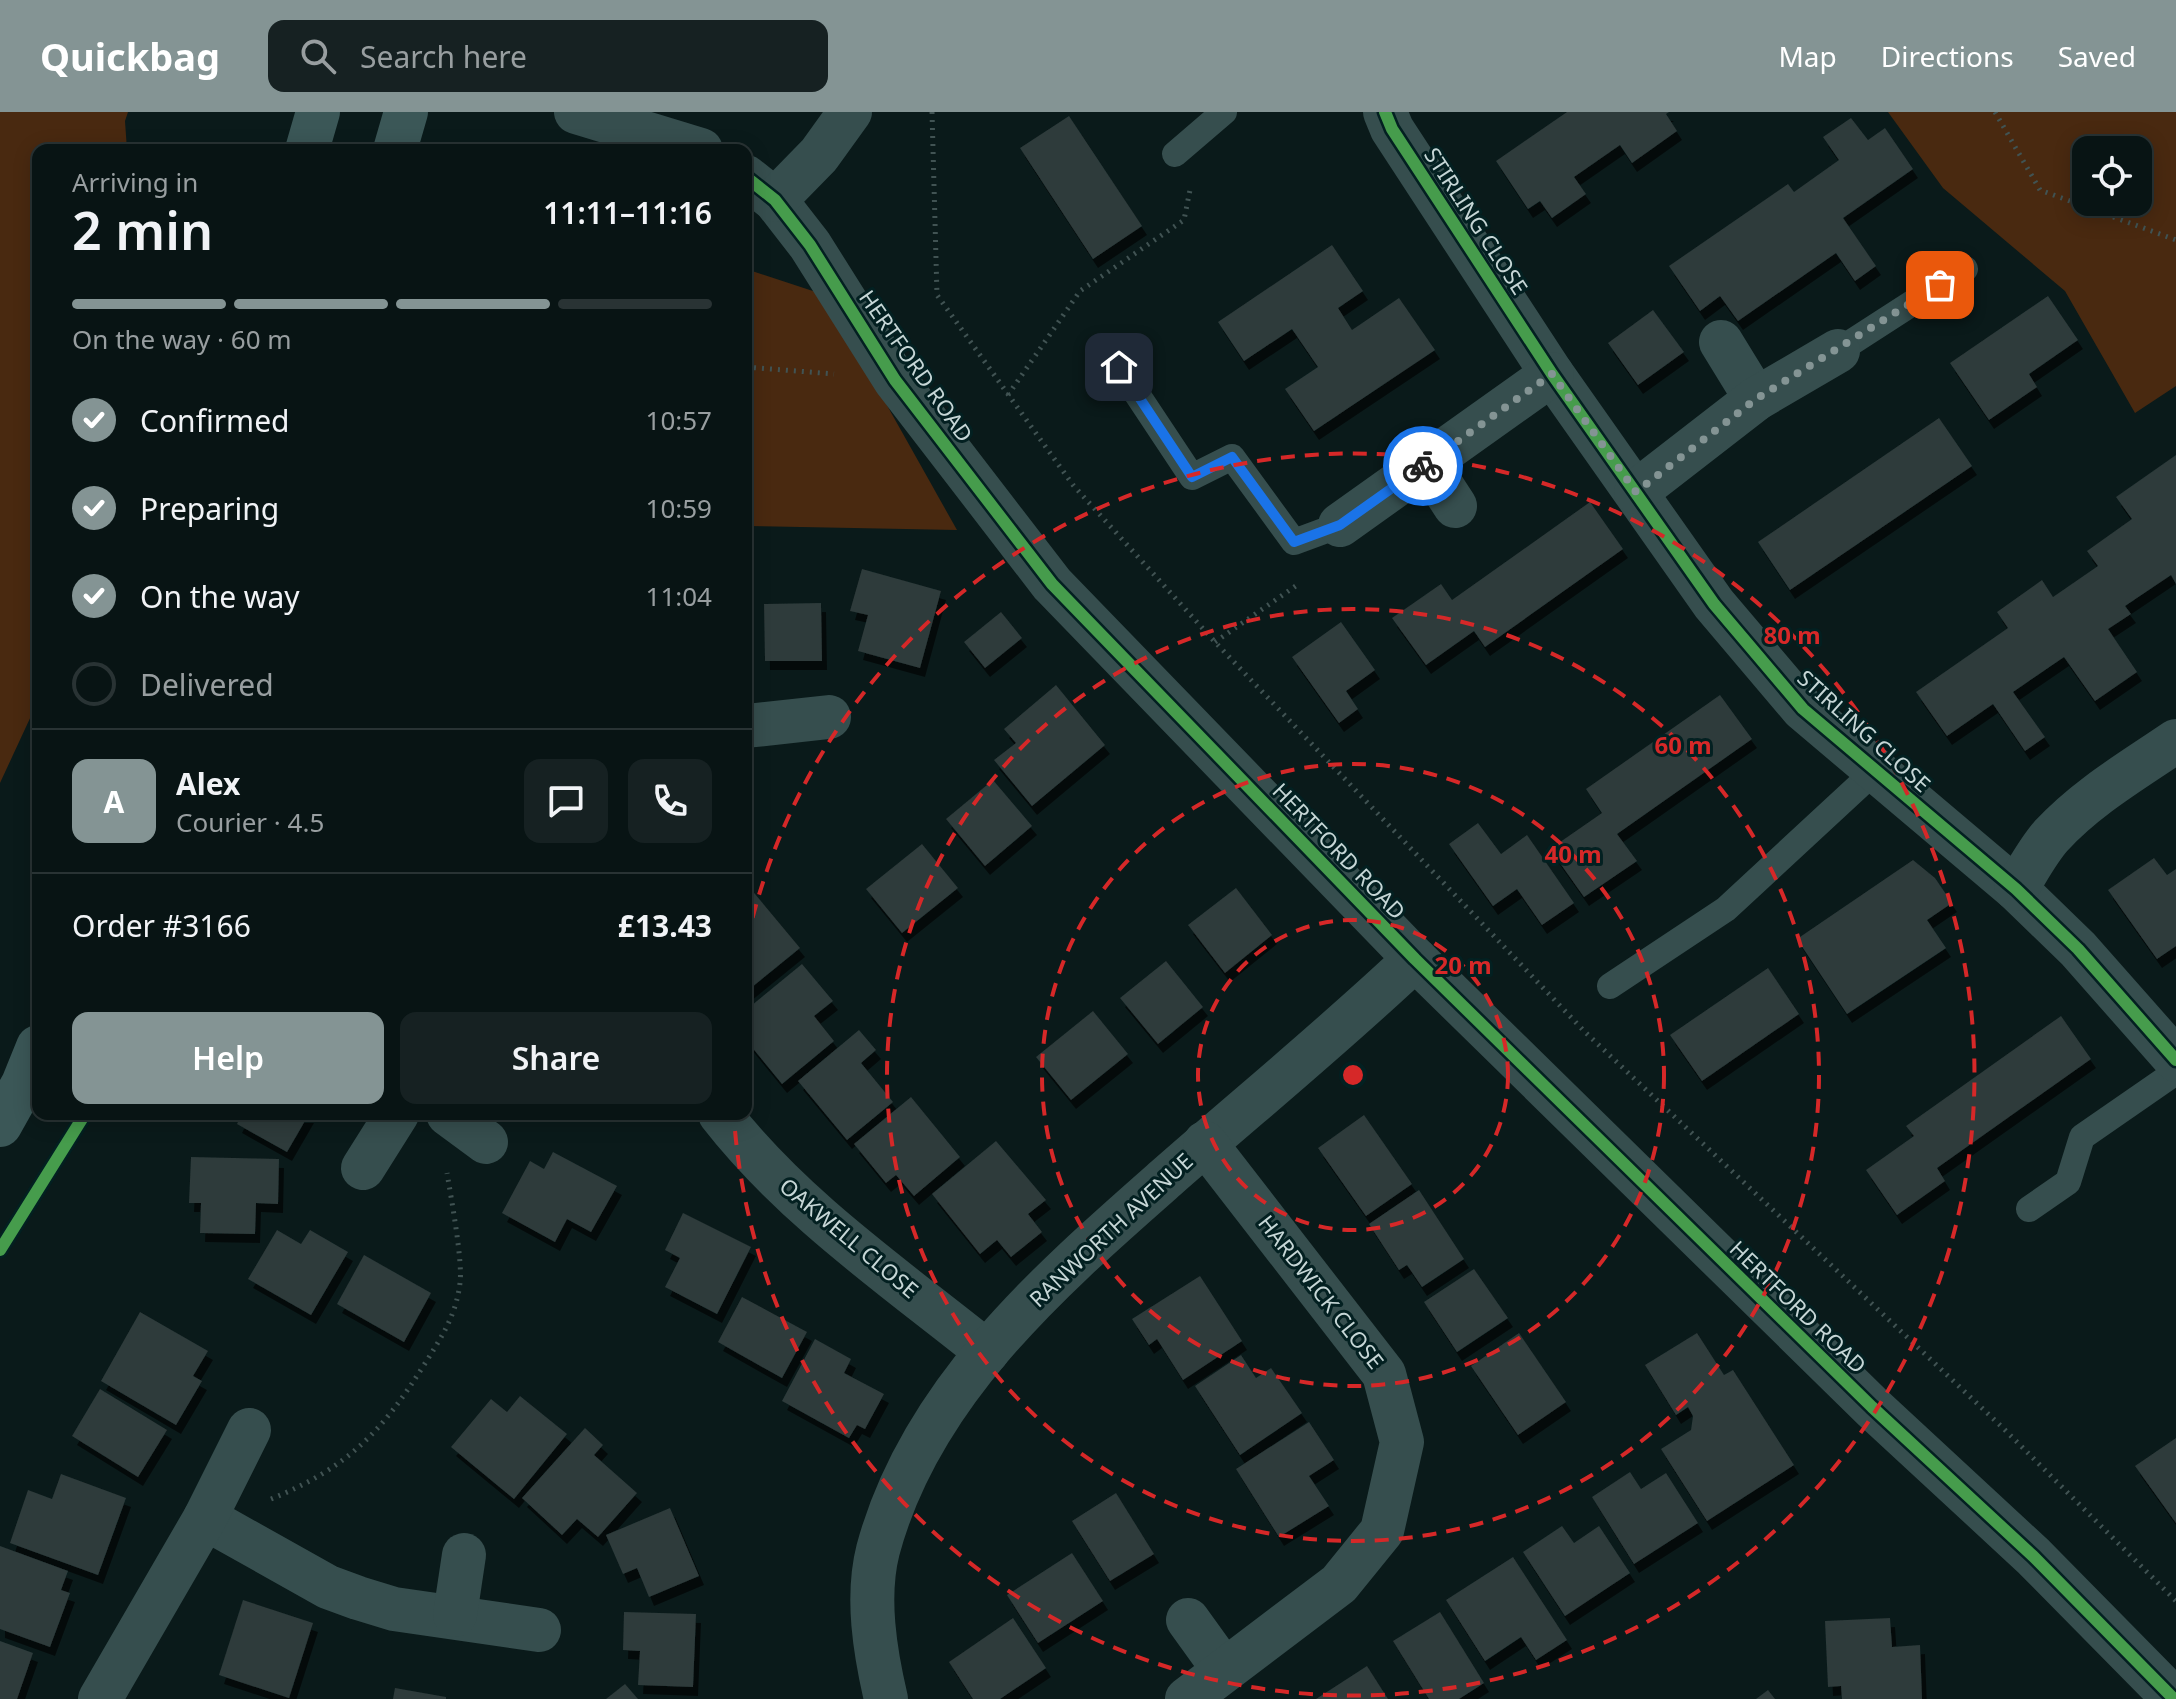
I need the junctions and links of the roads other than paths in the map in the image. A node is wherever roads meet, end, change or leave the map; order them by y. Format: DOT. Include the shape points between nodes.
graph roads {
  1 [pos="318,112"];
  2 [pos="406,112"];
  3 [pos="576,112"];
  4 [pos="850,112"];
  5 [pos="1224,112"];
  6 [pos="1385,112"];
  7 [pos="309,144"];
  8 [pos="397,144"];
  9 [pos="681,144"];
  10 [pos="1175,154"];
  11 [pos="761,188"];
  12 [pos="1965,269"];
  13 [pos="1721,342"];
  14 [pos="1838,351"];
  15 [pos="1119,367"];
  16 [pos="1552,374"];
  17 [pos="1756,399"];
  18 [pos="1427,463"];
  19 [pos="1636,492"];
  20 [pos="1455,506"];
  21 [pos="1340,525"];
  22 [pos="829,717"];
  23 [pos="752,725"];
  24 [pos="2176,741"];
  25 [pos="1875,771"];
  26 [pos="2016,889"];
  27 [pos="1415,959"];
  28 [pos="1610,986"];
  29 [pos="2176,1060"];
  30 [pos="32,1062"];
  31 [pos="2176,1072"];
  32 [pos="393,1120"];
  33 [pos="456,1120"];
  34 [pos="725,1120"];
  35 [pos="0,1125"];
  36 [pos="486,1142"];
  37 [pos="1205,1143"];
  38 [pos="363,1168"];
  39 [pos="2029,1209"];
  40 [pos="987,1352"];
  41 [pos="249,1430"];
  42 [pos="205,1518"];
  43 [pos="464,1555"];
  44 [pos="455,1615"];
  45 [pos="1188,1620"];
  46 [pos="539,1630"];
  47 [pos="1224,1670"];
  48 [pos="100,1699"];
  49 [pos="886,1699"];
  50 [pos="1187,1699"];
  51 [pos="2174,1699"];
  1 -- 7 [label="highway"];
  2 -- 8 [label="highway"];
  3 -- 9 [label="street"];
  4 -- 11 [label="street" via="819,155"];
  5 -- 10 [label="lane"];
  6 -- 16 [label="street, STIRLING CLOSE"];
  11 -- 27 [label="street, HERTFORD ROAD" via="810,245 895,380 1052,584"];
  12 -- 14 [label="lane"];
  13 -- 17 [label="street"];
  14 -- 17 [label="street"];
  15 -- 21 [label="lane" via="1192,477 1232,457 1294,542"];
  16 -- 18 [label="street"];
  16 -- 19 [label="street, STIRLING CLOSE"];
  17 -- 19 [label="street"];
  18 -- 20 [label="street"];
  18 -- 21 [label="street"];
  19 -- 25 [label="street, STIRLING CLOSE" via="1714,604 1803,709"];
  22 -- 23 [label="street"];
  24 -- 26 [label="street" via="2069,818 2048,839"];
  25 -- 26 [label="street, STIRLING CLOSE"];
  25 -- 28 [label="lane" via="1726,909"];
  26 -- 29 [label="street, STIRLING CLOSE" via="2087,958"];
  27 -- 37 [label="street, RANWORTH AVENUE"];
  27 -- 51 [label="street, HERTFORD ROAD"];
  30 -- 35 [label="highway"];
  31 -- 39 [label="lane" via="2082,1137 2068,1182"];
  32 -- 38 [label="street"];
  33 -- 36 [label="street"];
  34 -- 40 [label="street, OAKWELL CLOSE" via="769,1170 860,1251"];
  37 -- 40 [label="street, RANWORTH AVENUE" via="1056,1274"];
  37 -- 47 [label="street, HARDWICK CLOSE" via="1384,1374 1402,1442 1382,1531 1339,1584"];
  40 -- 49 [label="street, RANWORTH AVENUE" via="930,1427 878,1552 873,1636"];
  41 -- 42 [label="street"];
  42 -- 44 [label="street" via="328,1587 394,1609"];
  42 -- 48 [label="street"];
  43 -- 44 [label="street"];
  44 -- 46 [label="street"];
  45 -- 47 [label="street"];
  47 -- 50 [label="street, HARDWICK CLOSE"];
}
